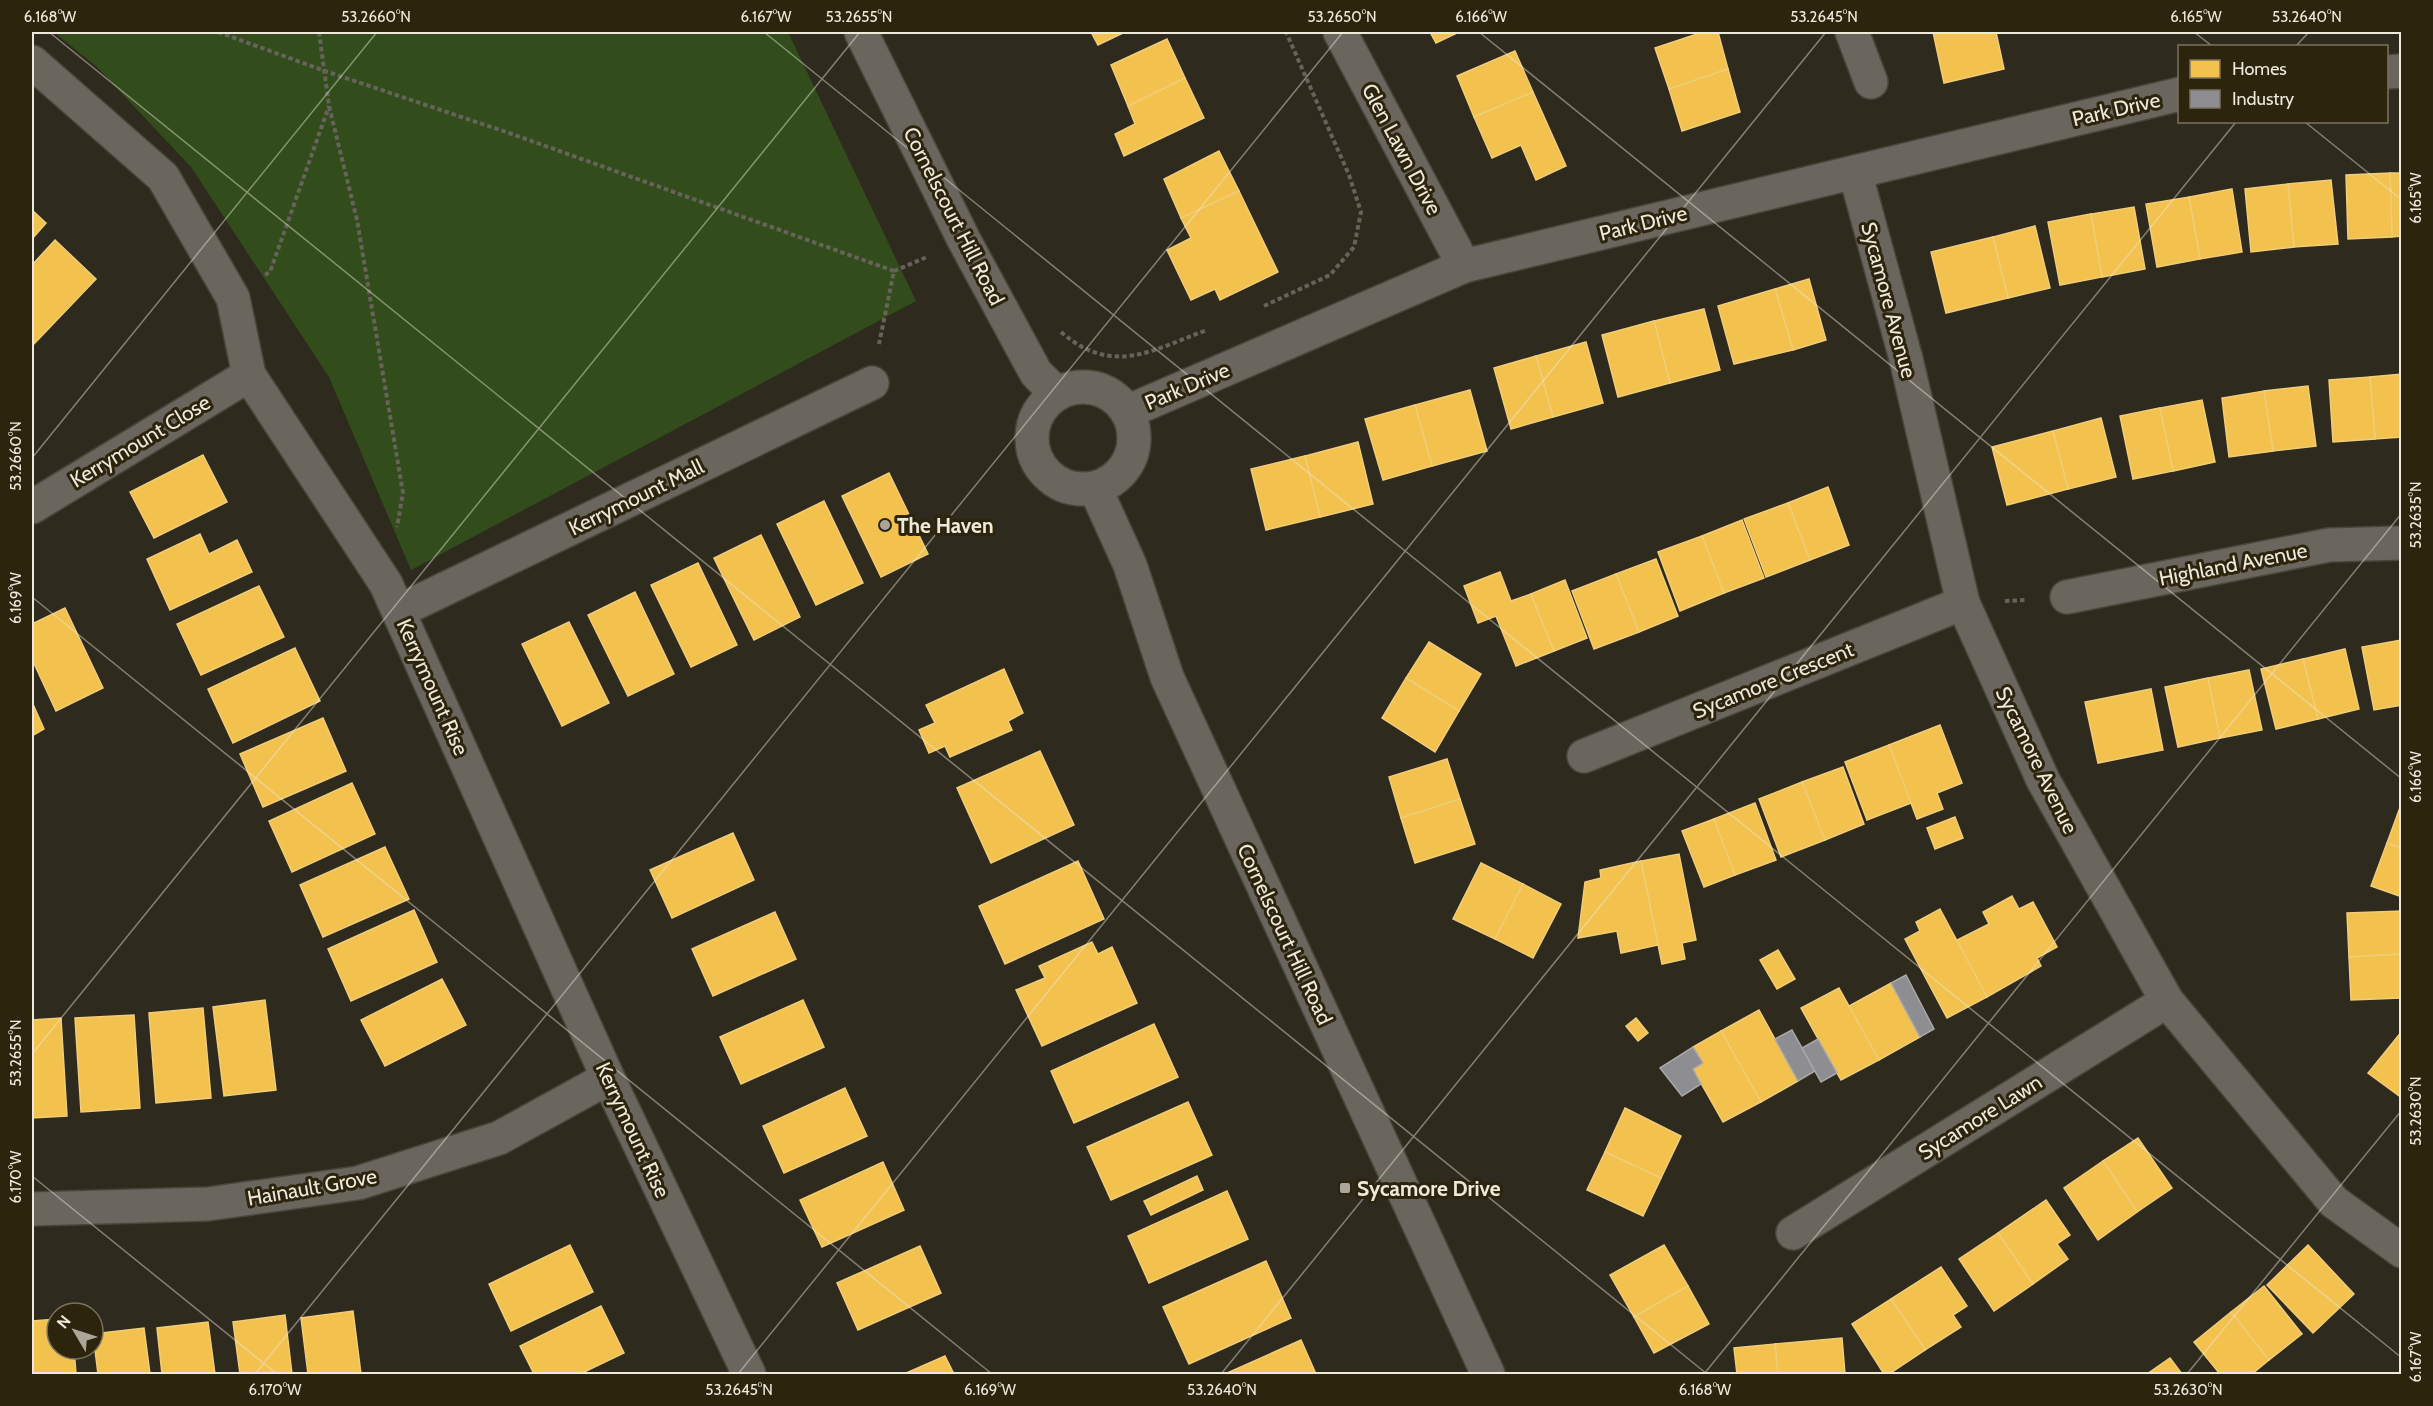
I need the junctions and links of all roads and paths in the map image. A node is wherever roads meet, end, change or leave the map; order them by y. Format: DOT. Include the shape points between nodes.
graph roads {
  1 [pos="218,32"];
  2 [pos="320,32"];
  3 [pos="861,32"];
  4 [pos="1286,32"];
  5 [pos="1340,32"];
  6 [pos="1852,32"];
  7 [pos="32,62"];
  8 [pos="325,71"];
  9 [pos="1871,82"];
  10 [pos="2178,94"];
  11 [pos="330,105"];
  12 [pos="1855,172"];
  13 [pos="964,240"];
  14 [pos="1464,266"];
  15 [pos="894,271"];
  16 [pos="233,298"];
  17 [pos="1259,308"];
  18 [pos="1056,326"];
  19 [pos="1218,326"];
  20 [pos="249,375"];
  21 [pos="872,383"];
  22 [pos="1057,394"];
  23 [pos="1127,412"];
  24 [pos="1095,488"];
  25 [pos="32,507"];
  26 [pos="2402,543"];
  27 [pos="2067,597"];
  28 [pos="393,598"];
  29 [pos="1963,603"];
  30 [pos="1584,756"];
  31 [pos="2167,1001"];
  32 [pos="608,1078"];
  33 [pos="32,1209"];
  34 [pos="1793,1233"];
  35 [pos="2402,1251"];
  36 [pos="749,1374"];
  37 [pos="1488,1374"];
  1 -- 8 [label="path"];
  2 -- 8 [label="path"];
  3 -- 13 [label="street, Cornelscourt Hill Road"];
  4 -- 17 [label="path" via="1349,175 1361,212 1354,247 1330,275"];
  5 -- 14 [label="street, Glen Lawn Drive"];
  6 -- 9 [label="street"];
  7 -- 16 [label="street, Kerrymount Rise" via="163,177"];
  8 -- 11 [label="path"];
  8 -- 15 [label="path"];
  10 -- 12 [label="street, Park Drive"];
  11 -- 16 [label="path" via="270,272"];
  11 -- 28 [label="path" via="357,220 403,493"];
  12 -- 14 [label="street, Park Drive"];
  12 -- 29 [label="street, Sycamore Avenue" via="1906,359"];
  13 -- 15 [label="path"];
  13 -- 22 [label="street, Cornelscourt Hill Road" via="1036,373"];
  14 -- 23 [label="street, Park Drive"];
  15 -- 21 [label="path"];
  16 -- 20 [label="street, Kerrymount Rise"];
  18 -- 19 [label="path" via="1100,356 1131,357"];
  20 -- 25 [label="street, Kerrymount Close"];
  20 -- 28 [label="street, Kerrymount Rise"];
  21 -- 28 [label="street, Kerrymount Mall"];
  22 -- 23 [label="street" via="1072,388 1104,391"];
  22 -- 24 [label="street" via="1044,404 1032,433 1039,464 1063,485"];
  23 -- 24 [label="street" via="1134,442 1130,458 1122,471"];
  24 -- 37 [label="street, Cornelscourt Hill Road" via="1130,565 1167,677"];
  26 -- 27 [label="street, Highland Avenue" via="2329,545"];
  27 -- 29 [label="path"];
  28 -- 32 [label="street, Kerrymount Rise"];
  29 -- 30 [label="street, Sycamore Crescent"];
  29 -- 31 [label="street, Sycamore Avenue" via="2043,780"];
  31 -- 34 [label="street, Sycamore Lawn"];
  31 -- 35 [label="street, Sycamore Avenue" via="2334,1202"];
  32 -- 33 [label="street, Hainault Grove" via="500,1138 358,1184 208,1204"];
  32 -- 36 [label="street, Kerrymount Rise"];
}
